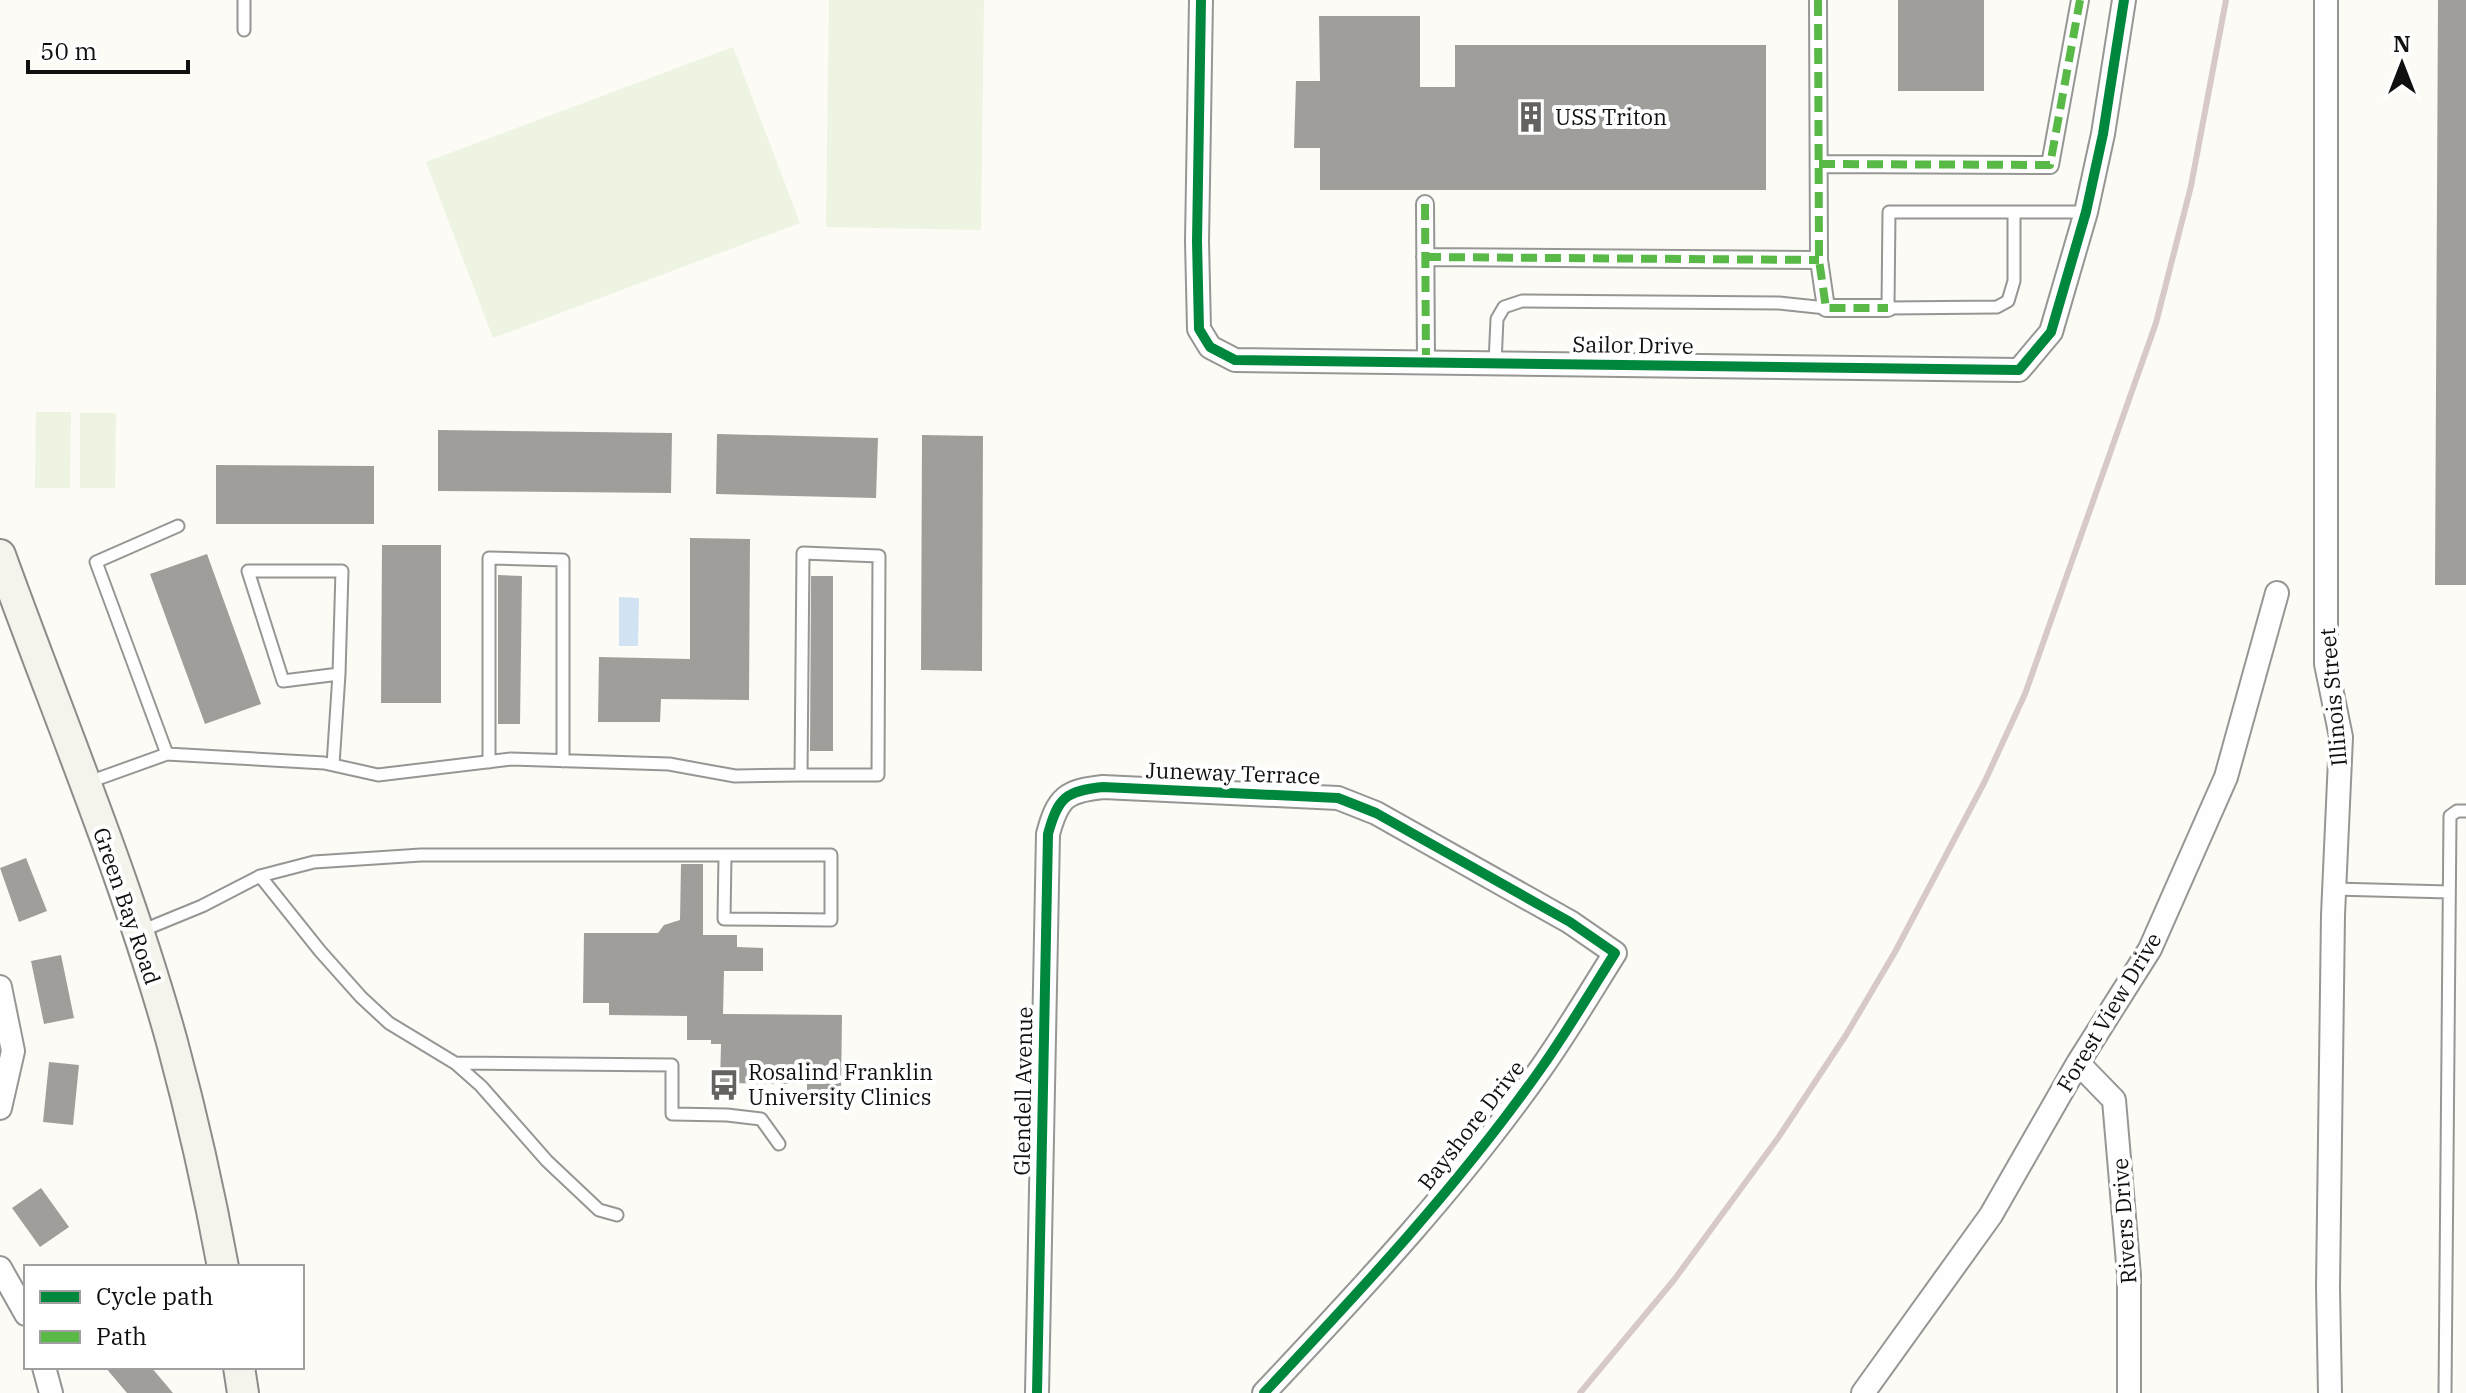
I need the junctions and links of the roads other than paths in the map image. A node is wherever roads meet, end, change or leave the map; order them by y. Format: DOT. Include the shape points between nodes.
graph roads {
  1 [pos="244,0"];
  2 [pos="1201,0"];
  3 [pos="1818,0"];
  4 [pos="2080,0"];
  5 [pos="2124,0"];
  6 [pos="2326,0"];
  7 [pos="244,30"];
  8 [pos="1819,164"];
  9 [pos="1425,204"];
  10 [pos="2014,212"];
  11 [pos="2086,212"];
  12 [pos="1425,257"];
  13 [pos="1819,260"];
  14 [pos="1826,308"];
  15 [pos="1888,308"];
  16 [pos="1426,362"];
  17 [pos="1495,363"];
  18 [pos="178,526"];
  19 [pos="0,555"];
  20 [pos="2277,593"];
  21 [pos="339,674"];
  22 [pos="167,754"];
  23 [pos="563,761"];
  24 [pos="489,762"];
  25 [pos="333,765"];
  26 [pos="801,775"];
  27 [pos="84,783"];
  28 [pos="1068,796"];
  29 [pos="2466,811"];
  30 [pos="725,856"];
  31 [pos="260,876"];
  32 [pos="2334,889"];
  33 [pos="2449,892"];
  34 [pos="1518,893"];
  35 [pos="138,932"];
  36 [pos="0,987"];
  37 [pos="455,1063"];
  38 [pos="2078,1063"];
  39 [pos="0,1108"];
  40 [pos="779,1144"];
  41 [pos="617,1215"];
  42 [pos="223,1265"];
  43 [pos="0,1268"];
  44 [pos="24,1310"];
  45 [pos="45,1369"];
  46 [pos="239,1369"];
  47 [pos="51,1393"];
  48 [pos="243,1393"];
  49 [pos="1037,1393"];
  50 [pos="1264,1393"];
  51 [pos="1863,1393"];
  52 [pos="2129,1393"];
  53 [pos="2330,1393"];
  54 [pos="2445,1393"];
  1 -- 7 [label="lane"];
  2 -- 16 [label="street, Sailor Drive" via="1199,329 1210,347 1235,360"];
  3 -- 8 [label="street"];
  4 -- 8 [label="street" via="2050,165"];
  5 -- 11 [label="street, Sailor Drive"];
  6 -- 32 [label="street, Illinois Street" via="2326,664 2341,737"];
  8 -- 13 [label="street"];
  9 -- 12 [label="street"];
  10 -- 11 [label="lane"];
  10 -- 15 [label="lane" via="2014,281 2008,301 1997,307"];
  10 -- 15 [label="lane" via="1889,212"];
  11 -- 17 [label="street, Sailor Drive" via="2051,332 2019,370"];
  12 -- 13 [label="street"];
  12 -- 16 [label="street"];
  13 -- 14 [label="street"];
  14 -- 15 [label="street"];
  14 -- 17 [label="lane" via="1522,301 1504,307 1497,319"];
  16 -- 17 [label="street, Sailor Drive"];
  18 -- 22 [label="lane" via="96,562"];
  19 -- 27 [label="main road, Green Bay Road"];
  20 -- 38 [label="street, Forest View Drive" via="2226,777 2150,949"];
  21 -- 21 [label="lane" via="342,571 248,571 283,681"];
  21 -- 25 [label="lane"];
  22 -- 25 [label="lane"];
  22 -- 27 [label="lane"];
  23 -- 24 [label="lane"];
  23 -- 24 [label="lane" via="563,560 489,558"];
  23 -- 26 [label="lane" via="669,764 735,776"];
  24 -- 25 [label="lane" via="378,775"];
  26 -- 26 [label="lane" via="878,775 879,556 803,553"];
  27 -- 35 [label="main road, Green Bay Road"];
  28 -- 34 [label="street, Juneway Terrace" via="1103,787 1338,798 1376,813"];
  28 -- 49 [label="street, Glendell Avenue" via="1056,808 1048,834"];
  29 -- 33 [label="lane" via="2450,816"];
  30 -- 30 [label="lane" via="724,919 831,920 831,855"];
  30 -- 31 [label="lane" via="421,855 314,862"];
  31 -- 35 [label="lane"];
  31 -- 37 [label="lane" via="361,997 389,1023"];
  32 -- 33 [label="lane"];
  32 -- 53 [label="street, Illinois Street"];
  33 -- 54 [label="lane"];
  34 -- 50 [label="street, Bayshore Drive" via="1615,953 1542,1067 1449,1186 1374,1277"];
  35 -- 42 [label="main road, Green Bay Road" via="195,1131"];
  36 -- 39 [label="street" via="13,1051"];
  37 -- 40 [label="lane" via="672,1065 672,1114 761,1119"];
  37 -- 41 [label="lane" via="557,1171 599,1210"];
  38 -- 51 [label="street, Forest View Drive" via="1991,1215"];
  38 -- 52 [label="street, Rivers Drive" via="2114,1100 2129,1275"];
  43 -- 44 [label="street"];
  45 -- 47 [label="street"];
  46 -- 48 [label="main road"];
}
